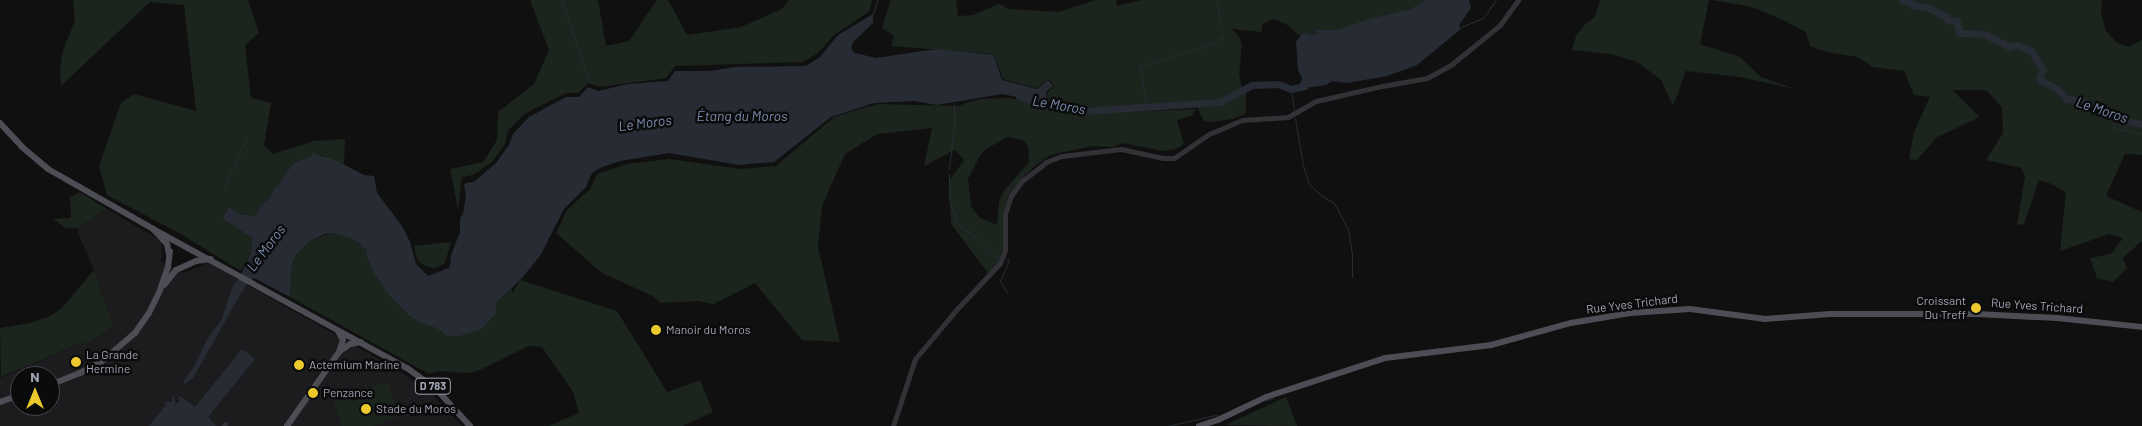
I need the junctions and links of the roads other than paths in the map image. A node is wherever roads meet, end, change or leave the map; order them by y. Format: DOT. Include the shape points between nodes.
graph roads {
  1 [pos="1518,0"];
  2 [pos="0,123"];
  3 [pos="153,229"];
  4 [pos="179,245"];
  5 [pos="189,249"];
  6 [pos="169,256"];
  7 [pos="210,259"];
  8 [pos="183,267"];
  9 [pos="160,290"];
  10 [pos="327,323"];
  11 [pos="2142,326"];
  12 [pos="350,336"];
  13 [pos="361,342"];
  14 [pos="344,345"];
  15 [pos="60,380"];
  16 [pos="287,426"];
  17 [pos="470,426"];
  18 [pos="894,426"];
  19 [pos="1199,426"];
  1 -- 18 [label="street" via="1500,25 1452,64 1427,78 1316,101 1288,117 1242,120 1209,134 1174,158 1122,149 1062,156 1046,162 1022,181 1011,196 1005,214 1005,250 1000,263 915,359"];
  2 -- 3 [label="main road" via="22,148 48,169"];
  3 -- 4 [label="main road"];
  3 -- 6 [label="main road" via="167,244"];
  4 -- 5 [label="main road"];
  4 -- 6 [label="main road"];
  5 -- 7 [label="main road, D 783"];
  5 -- 8 [label="main road" via="192,258"];
  6 -- 8 [label="main road" via="172,265"];
  6 -- 9 [label="main road"];
  7 -- 8 [label="main road"];
  7 -- 10 [label="main road, D 783"];
  8 -- 9 [label="main road" via="173,272"];
  9 -- 15 [label="main road" via="141,325 118,349 86,370"];
  10 -- 12 [label="main road, D 783"];
  10 -- 14 [label="main road" via="342,335"];
  11 -- 19 [label="main road, Rue Yves Trichard" via="1977,314 1830,314 1765,319 1690,309 1630,313 1571,323 1491,345 1385,358 1266,396"];
  12 -- 13 [label="main road, D 783"];
  12 -- 14 [label="main road"];
  13 -- 14 [label="main road"];
  13 -- 17 [label="main road, D 783" via="430,384"];
  14 -- 16 [label="main road"];
}
